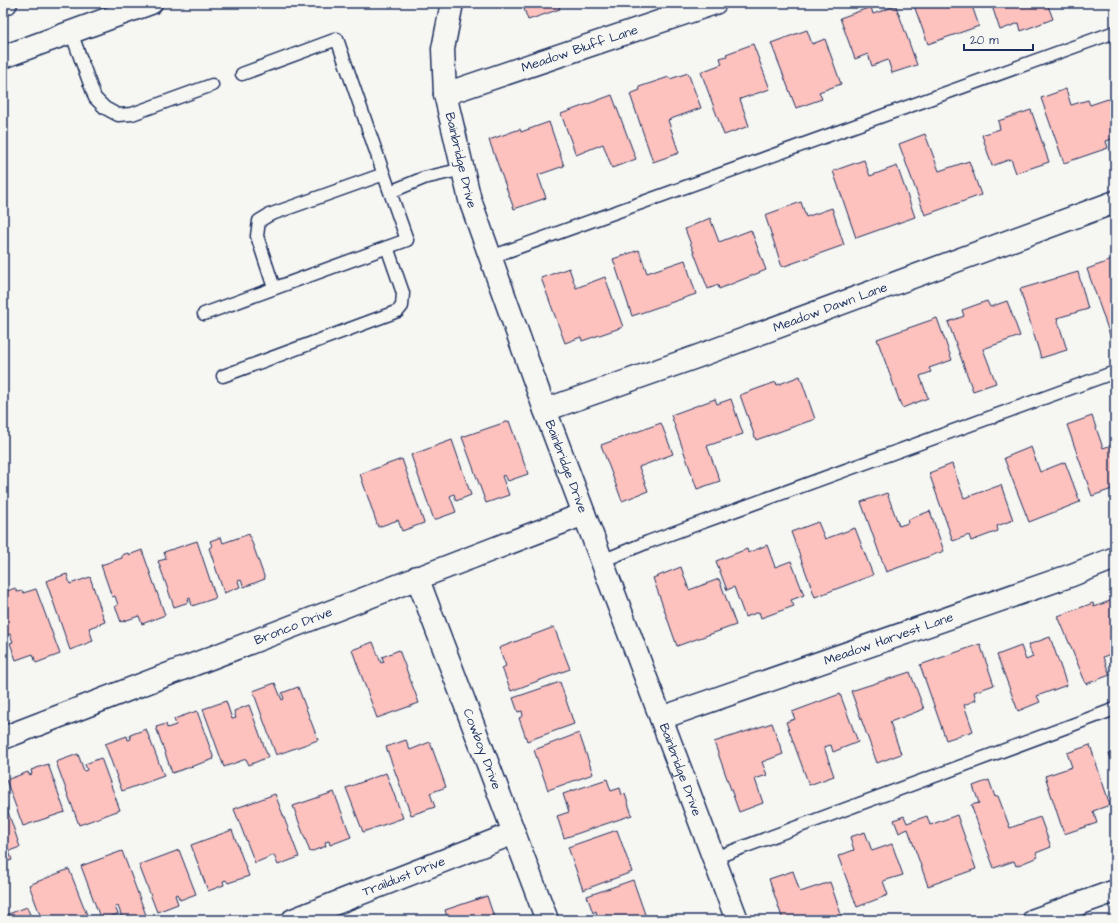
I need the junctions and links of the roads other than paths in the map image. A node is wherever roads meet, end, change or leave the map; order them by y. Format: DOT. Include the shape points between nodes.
graph roads {
  1 [pos="6,3"];
  2 [pos="151,3"];
  3 [pos="452,3"];
  4 [pos="715,3"];
  5 [pos="3,4"];
  6 [pos="71,32"];
  7 [pos="1115,32"];
  8 [pos="3,57"];
  9 [pos="242,74"];
  10 [pos="212,85"];
  11 [pos="444,94"];
  12 [pos="463,169"];
  13 [pos="384,174"];
  14 [pos="390,192"];
  15 [pos="1115,202"];
  16 [pos="387,247"];
  17 [pos="491,257"];
  18 [pos="274,288"];
  19 [pos="204,314"];
  20 [pos="1115,372"];
  21 [pos="223,376"];
  22 [pos="545,410"];
  23 [pos="584,514"];
  24 [pos="1115,558"];
  25 [pos="602,560"];
  26 [pos="418,578"];
  27 [pos="1115,709"];
  28 [pos="661,718"];
  29 [pos="3,738"];
  30 [pos="514,832"];
  31 [pos="714,858"];
  32 [pos="1115,891"];
  33 [pos="293,920"];
  34 [pos="548,920"];
  35 [pos="737,920"];
  36 [pos="1034,920"];
  1 -- 5 [label="street"];
  2 -- 6 [label="street"];
  3 -- 11 [label="street, Bainbridge Drive" via="443,49"];
  4 -- 11 [label="street, Meadow Bluff Lane"];
  6 -- 8 [label="street"];
  6 -- 10 [label="lane" via="95,98 105,108 118,114 132,114"];
  7 -- 17 [label="lane"];
  9 -- 13 [label="lane" via="337,39"];
  11 -- 12 [label="street, Bainbridge Drive"];
  12 -- 14 [label="lane" via="424,178"];
  12 -- 17 [label="street, Bainbridge Drive" via="470,200"];
  13 -- 14 [label="lane"];
  13 -- 18 [label="lane" via="269,215 259,221 256,236"];
  14 -- 16 [label="lane" via="407,240"];
  15 -- 22 [label="street, Meadow Dawn Lane" via="704,355"];
  16 -- 18 [label="lane"];
  16 -- 21 [label="lane" via="403,293 402,306 398,311"];
  17 -- 22 [label="street, Bainbridge Drive"];
  18 -- 19 [label="lane"];
  20 -- 25 [label="lane"];
  22 -- 23 [label="street, Bainbridge Drive"];
  23 -- 25 [label="street, Bainbridge Drive"];
  23 -- 26 [label="street, Bronco Drive"];
  24 -- 28 [label="street, Meadow Harvest Lane" via="1043,586"];
  25 -- 28 [label="street, Bainbridge Drive"];
  26 -- 29 [label="street, Bronco Drive"];
  26 -- 30 [label="street, Cowboy Drive"];
  27 -- 31 [label="lane"];
  28 -- 31 [label="street, Bainbridge Drive"];
  30 -- 33 [label="street, Traildust Drive"];
  30 -- 34 [label="street, Cowboy Drive"];
  31 -- 35 [label="street, Bainbridge Drive"];
  32 -- 36 [label="street"];
}
